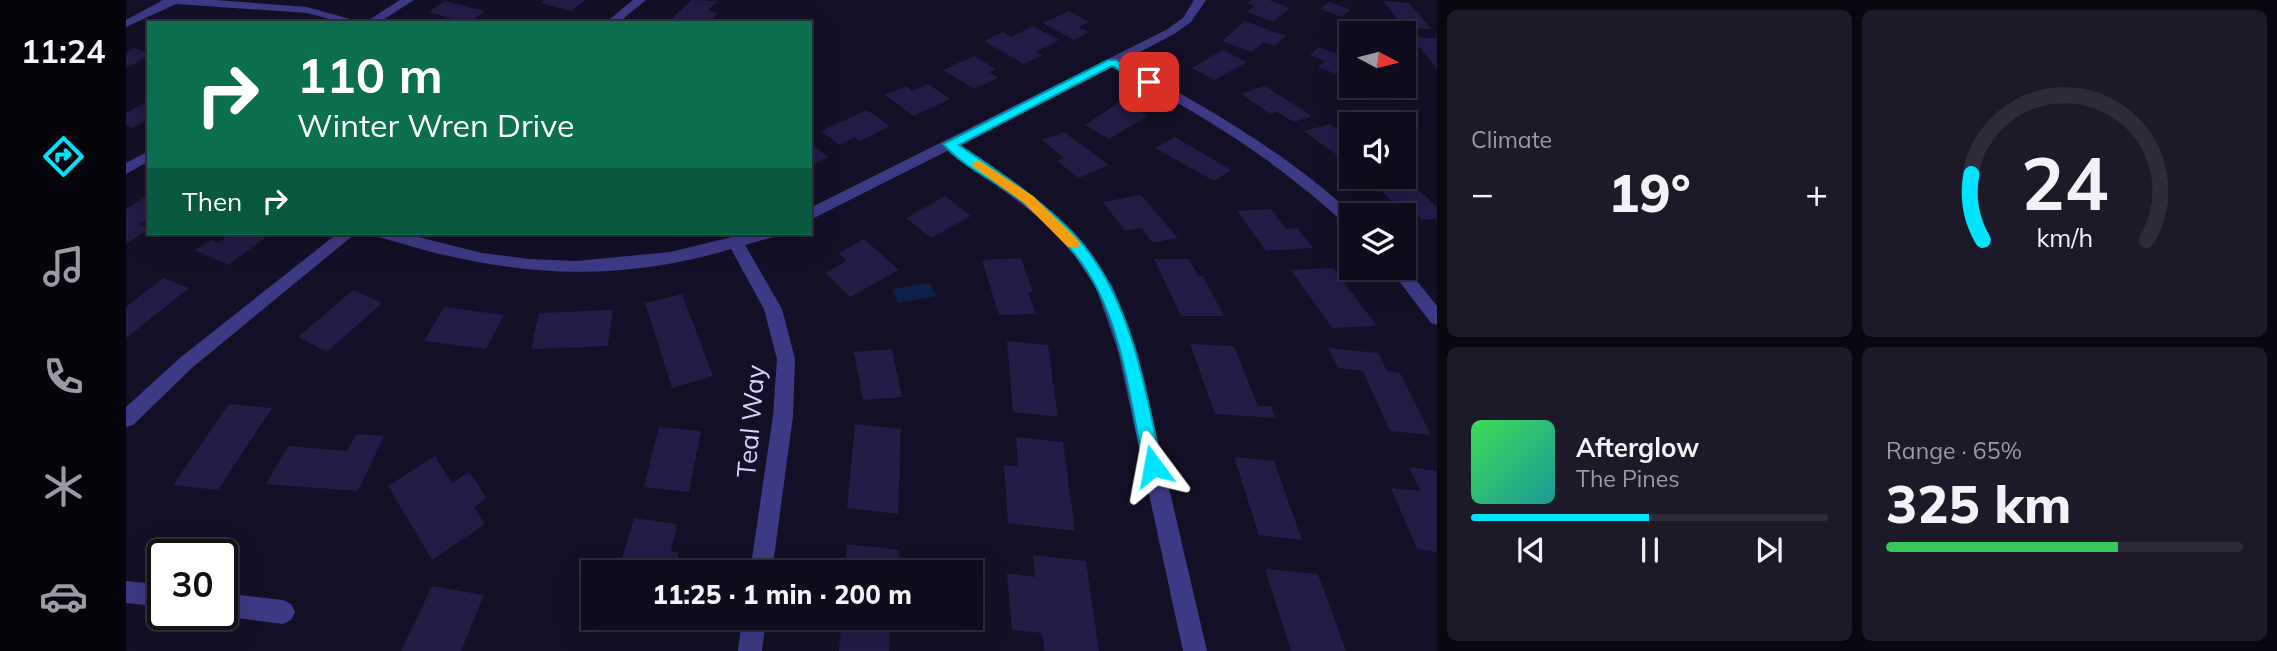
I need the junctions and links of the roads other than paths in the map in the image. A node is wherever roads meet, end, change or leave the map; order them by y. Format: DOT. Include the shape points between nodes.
graph roads {
  1 [pos="169,0"];
  2 [pos="175,0"];
  3 [pos="408,0"];
  4 [pos="640,0"];
  5 [pos="1200,0"];
  6 [pos="351,21"];
  7 [pos="373,21"];
  8 [pos="614,21"];
  9 [pos="126,24"];
  10 [pos="1112,62"];
  11 [pos="950,144"];
  12 [pos="147,156"];
  13 [pos="126,169"];
  14 [pos="1339,209"];
  15 [pos="812,214"];
  16 [pos="346,235"];
  17 [pos="391,235"];
  18 [pos="760,235"];
  19 [pos="736,243"];
  20 [pos="1406,280"];
  21 [pos="1437,318"];
  22 [pos="126,419"];
  23 [pos="763,560"];
  24 [pos="126,592"];
  25 [pos="147,594"];
  26 [pos="238,606"];
  27 [pos="283,612"];
  28 [pos="753,630"];
  29 [pos="750,651"];
  30 [pos="1195,651"];
  1 -- 2 [label="street"];
  2 -- 6 [label="street" via="307,10"];
  2 -- 9 [label="street"];
  3 -- 7 [label="street"];
  4 -- 8 [label="street"];
  5 -- 10 [label="street" via="1187,20 1170,32"];
  10 -- 11 [label="street"];
  10 -- 14 [label="street" via="1208,113 1271,154"];
  11 -- 15 [label="street"];
  11 -- 30 [label="street" via="1063,231 1093,268 1115,312"];
  12 -- 13 [label="street"];
  16 -- 22 [label="street" via="187,362"];
  17 -- 19 [label="street" via="466,258 568,268 663,261"];
  18 -- 19 [label="street"];
  19 -- 23 [label="street, Teal Way" via="773,309 786,359 783,416"];
  20 -- 21 [label="street"];
  24 -- 25 [label="street"];
  26 -- 27 [label="street"];
  28 -- 29 [label="street"];
}
